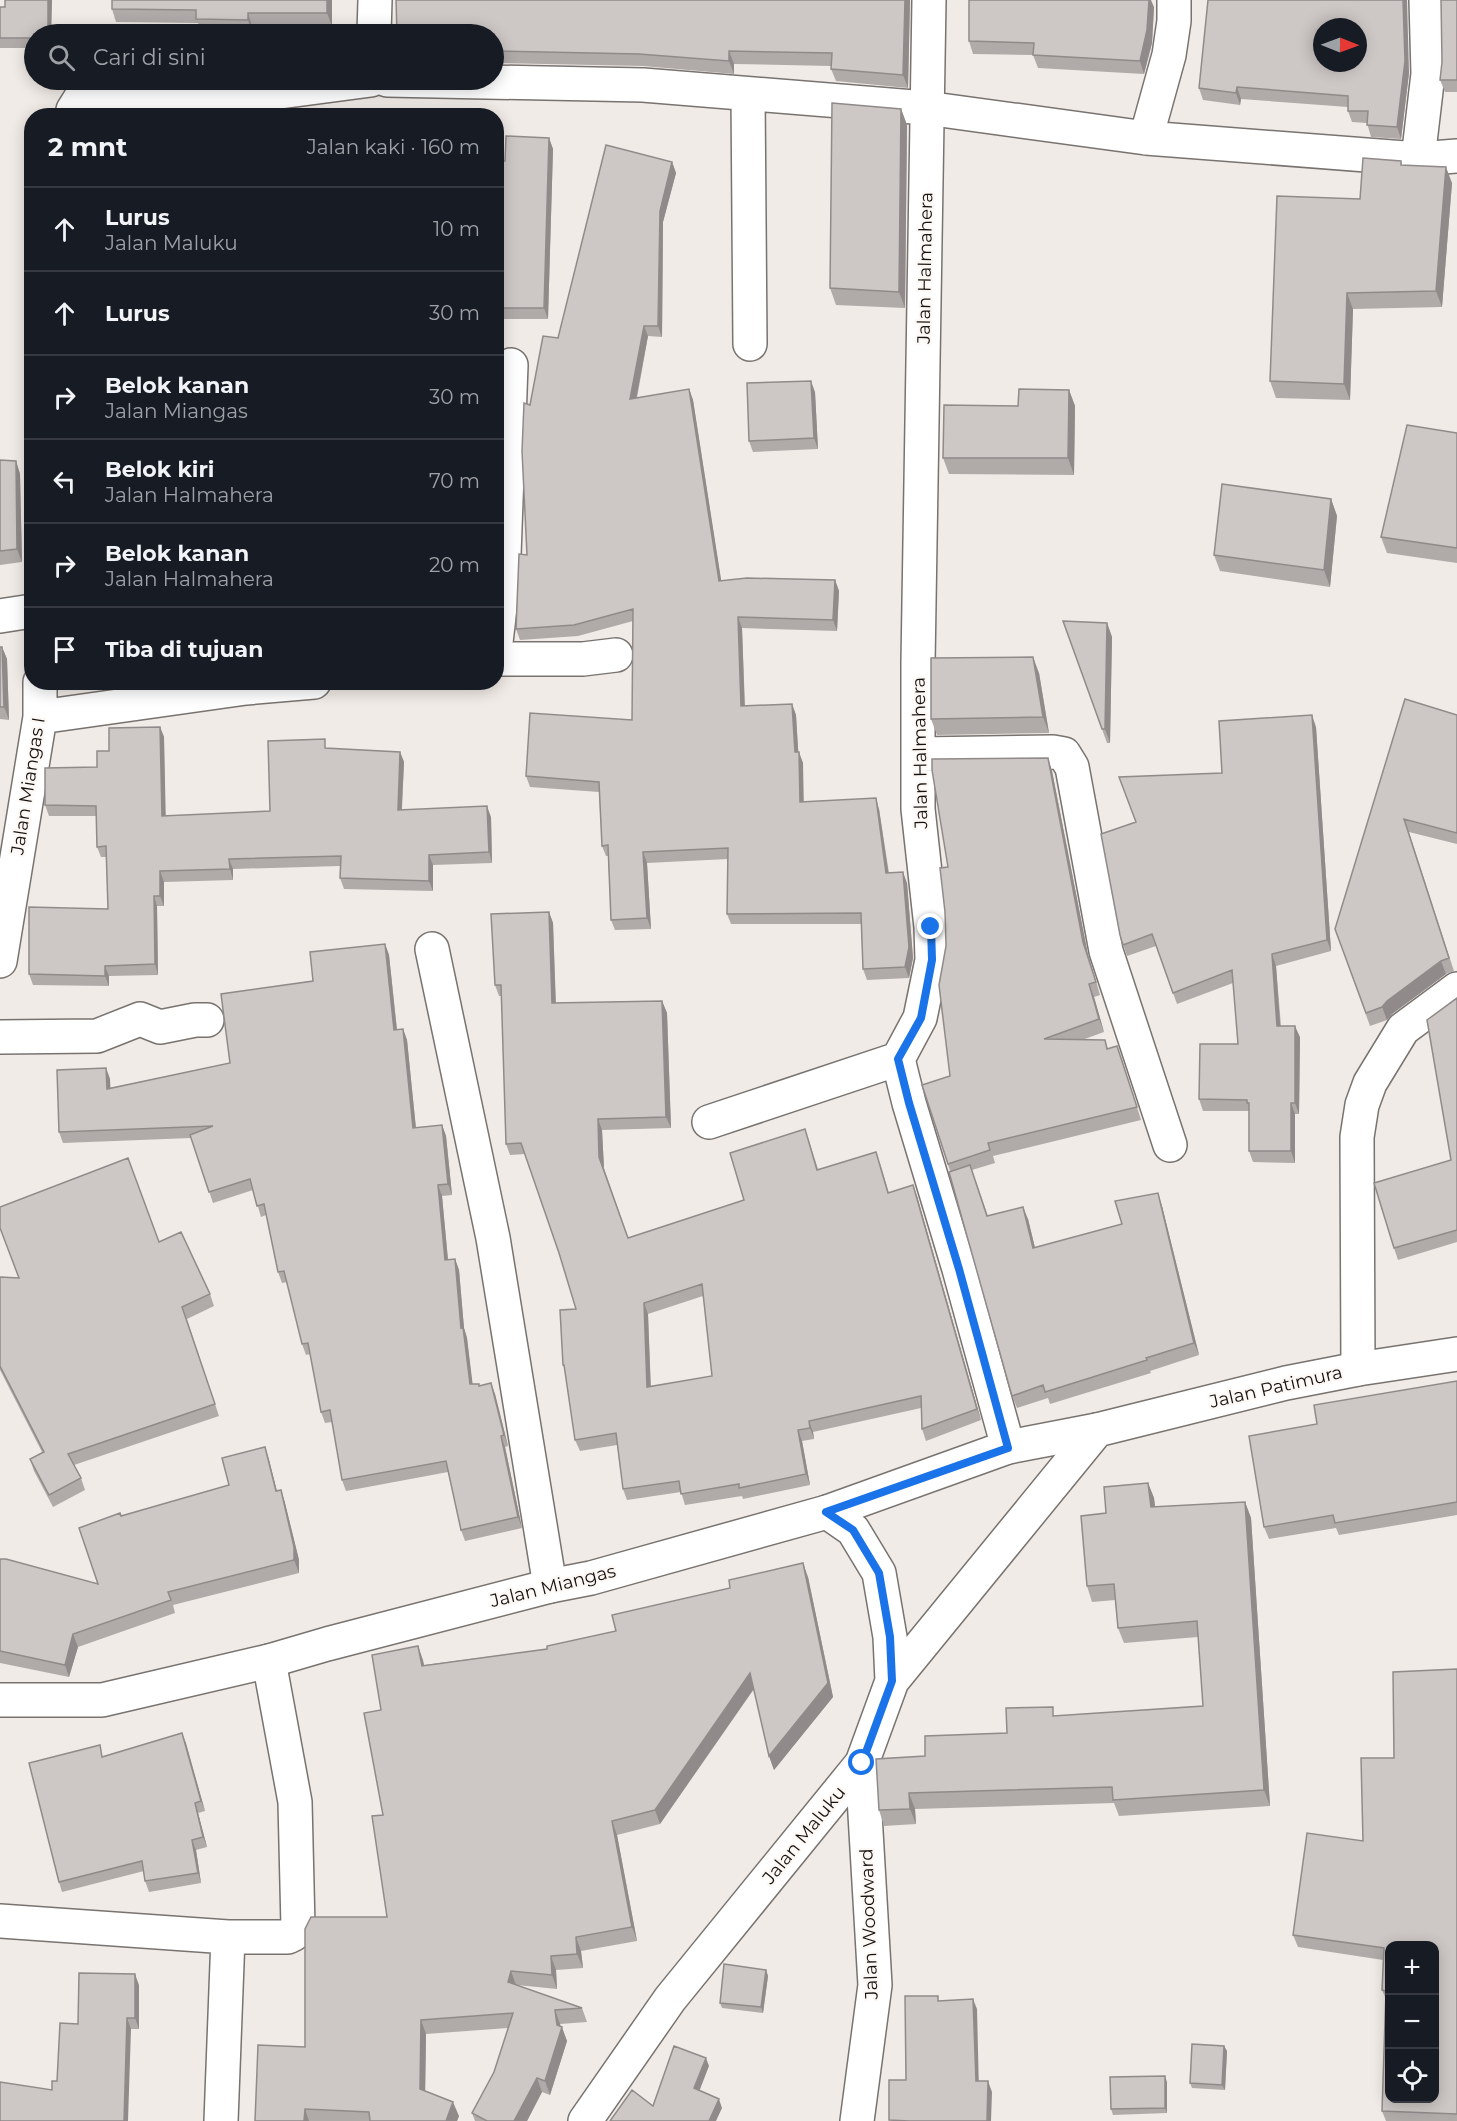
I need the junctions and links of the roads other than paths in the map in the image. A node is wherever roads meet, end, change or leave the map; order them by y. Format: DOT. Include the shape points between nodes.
graph roads {
  1 [pos="375,0"];
  2 [pos="929,0"];
  3 [pos="1174,0"];
  4 [pos="1426,0"];
  5 [pos="374,24"];
  6 [pos="504,82"];
  7 [pos="294,90"];
  8 [pos="748,94"];
  9 [pos="74,108"];
  10 [pos="926,108"];
  11 [pos="1146,138"];
  12 [pos="1457,156"];
  13 [pos="1418,159"];
  14 [pos="750,344"];
  15 [pos="511,365"];
  16 [pos="504,555"];
  17 [pos="24,612"];
  18 [pos="0,616"];
  19 [pos="616,655"];
  20 [pos="504,659"];
  21 [pos="40,690"];
  22 [pos="232,690"];
  23 [pos="40,717"];
  24 [pos="919,754"];
  25 [pos="432,949"];
  26 [pos="0,961"];
  27 [pos="1457,989"];
  28 [pos="207,1020"];
  29 [pos="0,1037"];
  30 [pos="898,1059"];
  31 [pos="709,1122"];
  32 [pos="1170,1145"];
  33 [pos="1457,1354"];
  34 [pos="1358,1369"];
  35 [pos="1097,1430"];
  36 [pos="1008,1448"];
  37 [pos="826,1512"];
  38 [pos="550,1586"];
  39 [pos="269,1661"];
  40 [pos="892,1681"];
  41 [pos="0,1700"];
  42 [pos="862,1763"];
  43 [pos="0,1921"];
  44 [pos="228,1937"];
  45 [pos="221,2121"];
  46 [pos="585,2121"];
  47 [pos="857,2121"];
  1 -- 5 [label="street"];
  2 -- 10 [label="street"];
  3 -- 11 [label="street" via="1169,55"];
  4 -- 13 [label="street" via="1428,74"];
  6 -- 8 [label="street" via="643,85"];
  7 -- 9 [label="street" via="210,101 83,94"];
  8 -- 10 [label="street"];
  8 -- 14 [label="street"];
  10 -- 11 [label="street"];
  10 -- 24 [label="street, Jalan Halmahera"];
  11 -- 13 [label="street"];
  12 -- 13 [label="street"];
  15 -- 16 [label="street"];
  17 -- 18 [label="street"];
  19 -- 20 [label="street"];
  21 -- 23 [label="street, Jalan Miangas I"];
  22 -- 23 [label="street"];
  23 -- 26 [label="street, Jalan Miangas I"];
  24 -- 30 [label="street, Jalan Halmahera" via="918,809 932,960 921,1018"];
  24 -- 32 [label="street" via="1064,754 1072,767 1106,951"];
  25 -- 38 [label="street" via="493,1238"];
  27 -- 34 [label="street" via="1403,1029 1370,1083 1362,1105 1357,1137"];
  28 -- 29 [label="street" via="160,1027 140,1019 97,1036"];
  30 -- 31 [label="street"];
  30 -- 36 [label="street"];
  33 -- 34 [label="street, Jalan Patimura"];
  34 -- 35 [label="street, Jalan Patimura"];
  35 -- 36 [label="street, Jalan Miangas"];
  35 -- 40 [label="street, Jalan Maluku"];
  36 -- 37 [label="street, Jalan Miangas"];
  37 -- 38 [label="street, Jalan Miangas"];
  37 -- 40 [label="street" via="853,1530 879,1573 890,1637"];
  38 -- 39 [label="street, Jalan Miangas"];
  39 -- 41 [label="street, Jalan Miangas" via="102,1700"];
  39 -- 44 [label="street" via="295,1802 298,1927 288,1937"];
  40 -- 42 [label="street, Jalan Maluku"];
  42 -- 46 [label="street, Jalan Maluku" via="670,1999"];
  42 -- 47 [label="street, Jalan Woodward" via="875,1985"];
  43 -- 44 [label="street"];
  44 -- 45 [label="street"];
}
